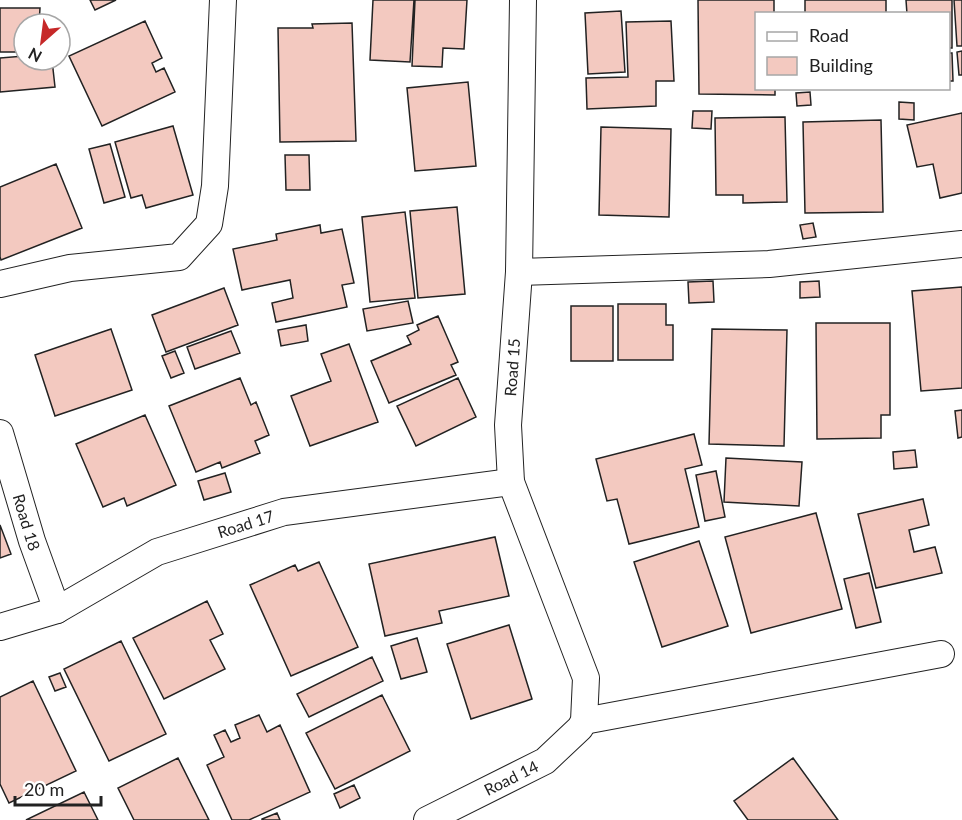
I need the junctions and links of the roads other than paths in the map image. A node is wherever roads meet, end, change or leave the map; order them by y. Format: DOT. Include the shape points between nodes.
graph roads {
  1 [pos="223,0"];
  2 [pos="522,0"];
  3 [pos="962,244"];
  4 [pos="519,272"];
  5 [pos="0,285"];
  6 [pos="0,433"];
  7 [pos="511,482"];
  8 [pos="57,610"];
  9 [pos="0,627"];
  10 [pos="941,654"];
  11 [pos="585,721"];
  12 [pos="427,820"];
  1 -- 5 [label="street" via="215,186 208,224 179,257 70,268"];
  2 -- 4 [label="street, Road 15"];
  3 -- 4 [label="street" via="769,264"];
  4 -- 7 [label="street, Road 15" via="508,425"];
  6 -- 8 [label="street, Road 18"];
  7 -- 8 [label="street, Road 17" via="284,512 157,552"];
  7 -- 11 [label="street, Road 15" via="586,678"];
  8 -- 9 [label="street, Road 17"];
  10 -- 11 [label="street"];
  11 -- 12 [label="street, Road 14" via="545,761"];
}
